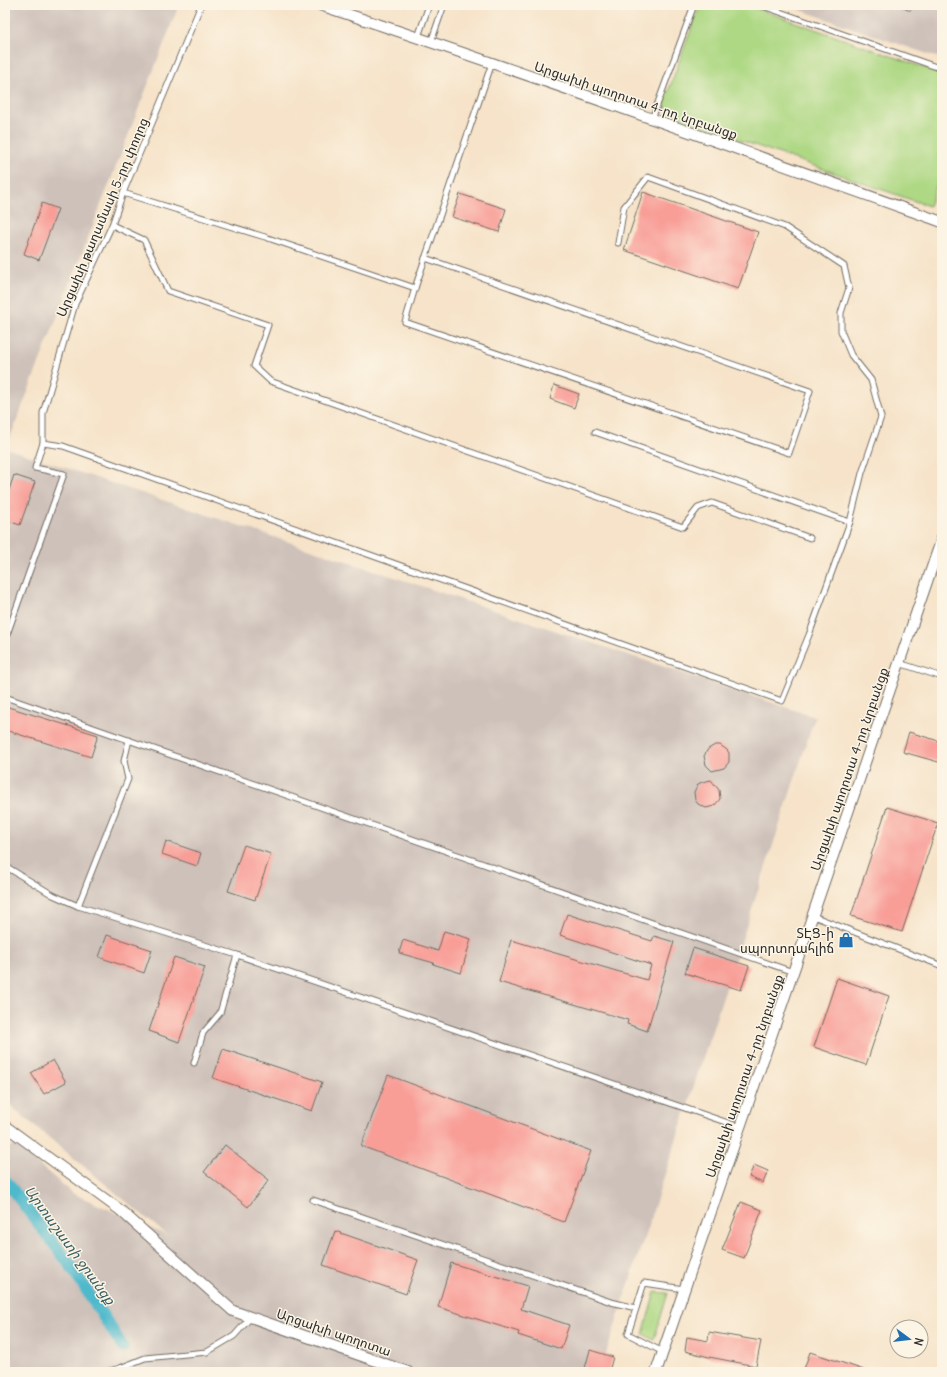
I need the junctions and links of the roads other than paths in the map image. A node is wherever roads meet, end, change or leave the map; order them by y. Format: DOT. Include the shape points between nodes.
graph roads {
  1 [pos="201,5"];
  2 [pos="320,5"];
  3 [pos="429,5"];
  4 [pos="444,5"];
  5 [pos="694,5"];
  6 [pos="760,5"];
  7 [pos="905,5"];
  8 [pos="913,5"];
  9 [pos="418,37"];
  10 [pos="431,42"];
  11 [pos="492,63"];
  12 [pos="942,69"];
  13 [pos="652,119"];
  14 [pos="124,193"];
  15 [pos="942,222"];
  16 [pos="112,225"];
  17 [pos="618,243"];
  18 [pos="425,258"];
  19 [pos="415,288"];
  20 [pos="595,432"];
  21 [pos="43,443"];
  22 [pos="850,522"];
  23 [pos="810,538"];
  24 [pos="942,538"];
  25 [pos="5,640"];
  26 [pos="899,663"];
  27 [pos="942,677"];
  28 [pos="5,697"];
  29 [pos="129,740"];
  30 [pos="5,866"];
  31 [pos="78,906"];
  32 [pos="813,916"];
  33 [pos="237,955"];
  34 [pos="942,966"];
  35 [pos="793,972"];
  36 [pos="194,1063"];
  37 [pos="5,1126"];
  38 [pos="740,1127"];
  39 [pos="313,1200"];
  40 [pos="684,1289"];
  41 [pos="636,1308"];
  42 [pos="251,1317"];
  43 [pos="663,1352"];
  44 [pos="106,1372"];
  45 [pos="408,1372"];
  46 [pos="656,1372"];
  1 -- 14 [label="lane, Արցախի թաղամասի 5-րդ փողոց"];
  2 -- 9 [label="street, Արցախի պողոտա 4-րդ նրբանցք"];
  3 -- 9 [label="lane"];
  4 -- 10 [label="lane"];
  5 -- 13 [label="lane"];
  6 -- 12 [label="lane"];
  7 -- 8 [label="lane"];
  9 -- 10 [label="street, Արցախի պողոտա 4-րդ նրբանցք"];
  10 -- 11 [label="street, Արցախի պողոտա 4-րդ նրբանցք"];
  11 -- 13 [label="street, Արցախի պողոտա 4-րդ նրբանցք"];
  11 -- 18 [label="lane"];
  13 -- 15 [label="street, Արցախի պողոտա 4-րդ նրբանցք"];
  14 -- 16 [label="lane, Արցախի թաղամասի 5-րդ փողոց"];
  14 -- 19 [label="lane"];
  16 -- 21 [label="lane, Արցախի թաղամասի 5-րդ փողոց" via="75,304 43,413"];
  16 -- 23 [label="lane" via="144,240 168,291 268,325 254,366 270,381 683,527 698,508 712,503"];
  17 -- 22 [label="lane" via="624,207 648,177 785,227 844,266 849,288 842,313 841,331 851,355 871,380 881,417 862,473"];
  18 -- 19 [label="lane"];
  18 -- 19 [label="lane" via="810,391 789,453 405,322"];
  20 -- 22 [label="lane"];
  21 -- 22 [label="lane" via="63,446 782,701"];
  21 -- 25 [label="lane, Արցախի թաղամասի 5-րդ փողոց" via="35,468 64,474"];
  24 -- 26 [label="street, Արցախի պողոտա 4-րդ նրբանցք"];
  26 -- 27 [label="lane"];
  26 -- 32 [label="street, Արցախի պողոտա 4-րդ նրբանցք"];
  28 -- 29 [label="lane"];
  29 -- 31 [label="lane" via="124,761 128,779"];
  29 -- 35 [label="lane"];
  30 -- 31 [label="lane" via="52,895"];
  31 -- 33 [label="lane"];
  32 -- 34 [label="lane"];
  32 -- 35 [label="street, Արցախի պողոտա 4-րդ նրբանցք"];
  33 -- 36 [label="lane" via="220,1013 203,1033"];
  33 -- 38 [label="lane"];
  35 -- 38 [label="street, Արցախի պողոտա 4-րդ նրբանցք"];
  37 -- 42 [label="street, Արցախի պողոտա" via="120,1210 233,1311"];
  38 -- 40 [label="street, Արցախի պողոտա 4-րդ նրբանցք"];
  39 -- 41 [label="lane" via="611,1302"];
  40 -- 41 [label="lane" via="644,1283"];
  40 -- 43 [label="street, Արցախի պողոտա 4-րդ նրբանցք"];
  41 -- 43 [label="lane" via="628,1334"];
  42 -- 44 [label="lane" via="234,1336 207,1352 145,1358"];
  42 -- 45 [label="street, Արցախի պողոտա"];
  43 -- 46 [label="street, Արցախի պողոտա 4-րդ նրբանցք"];
}
